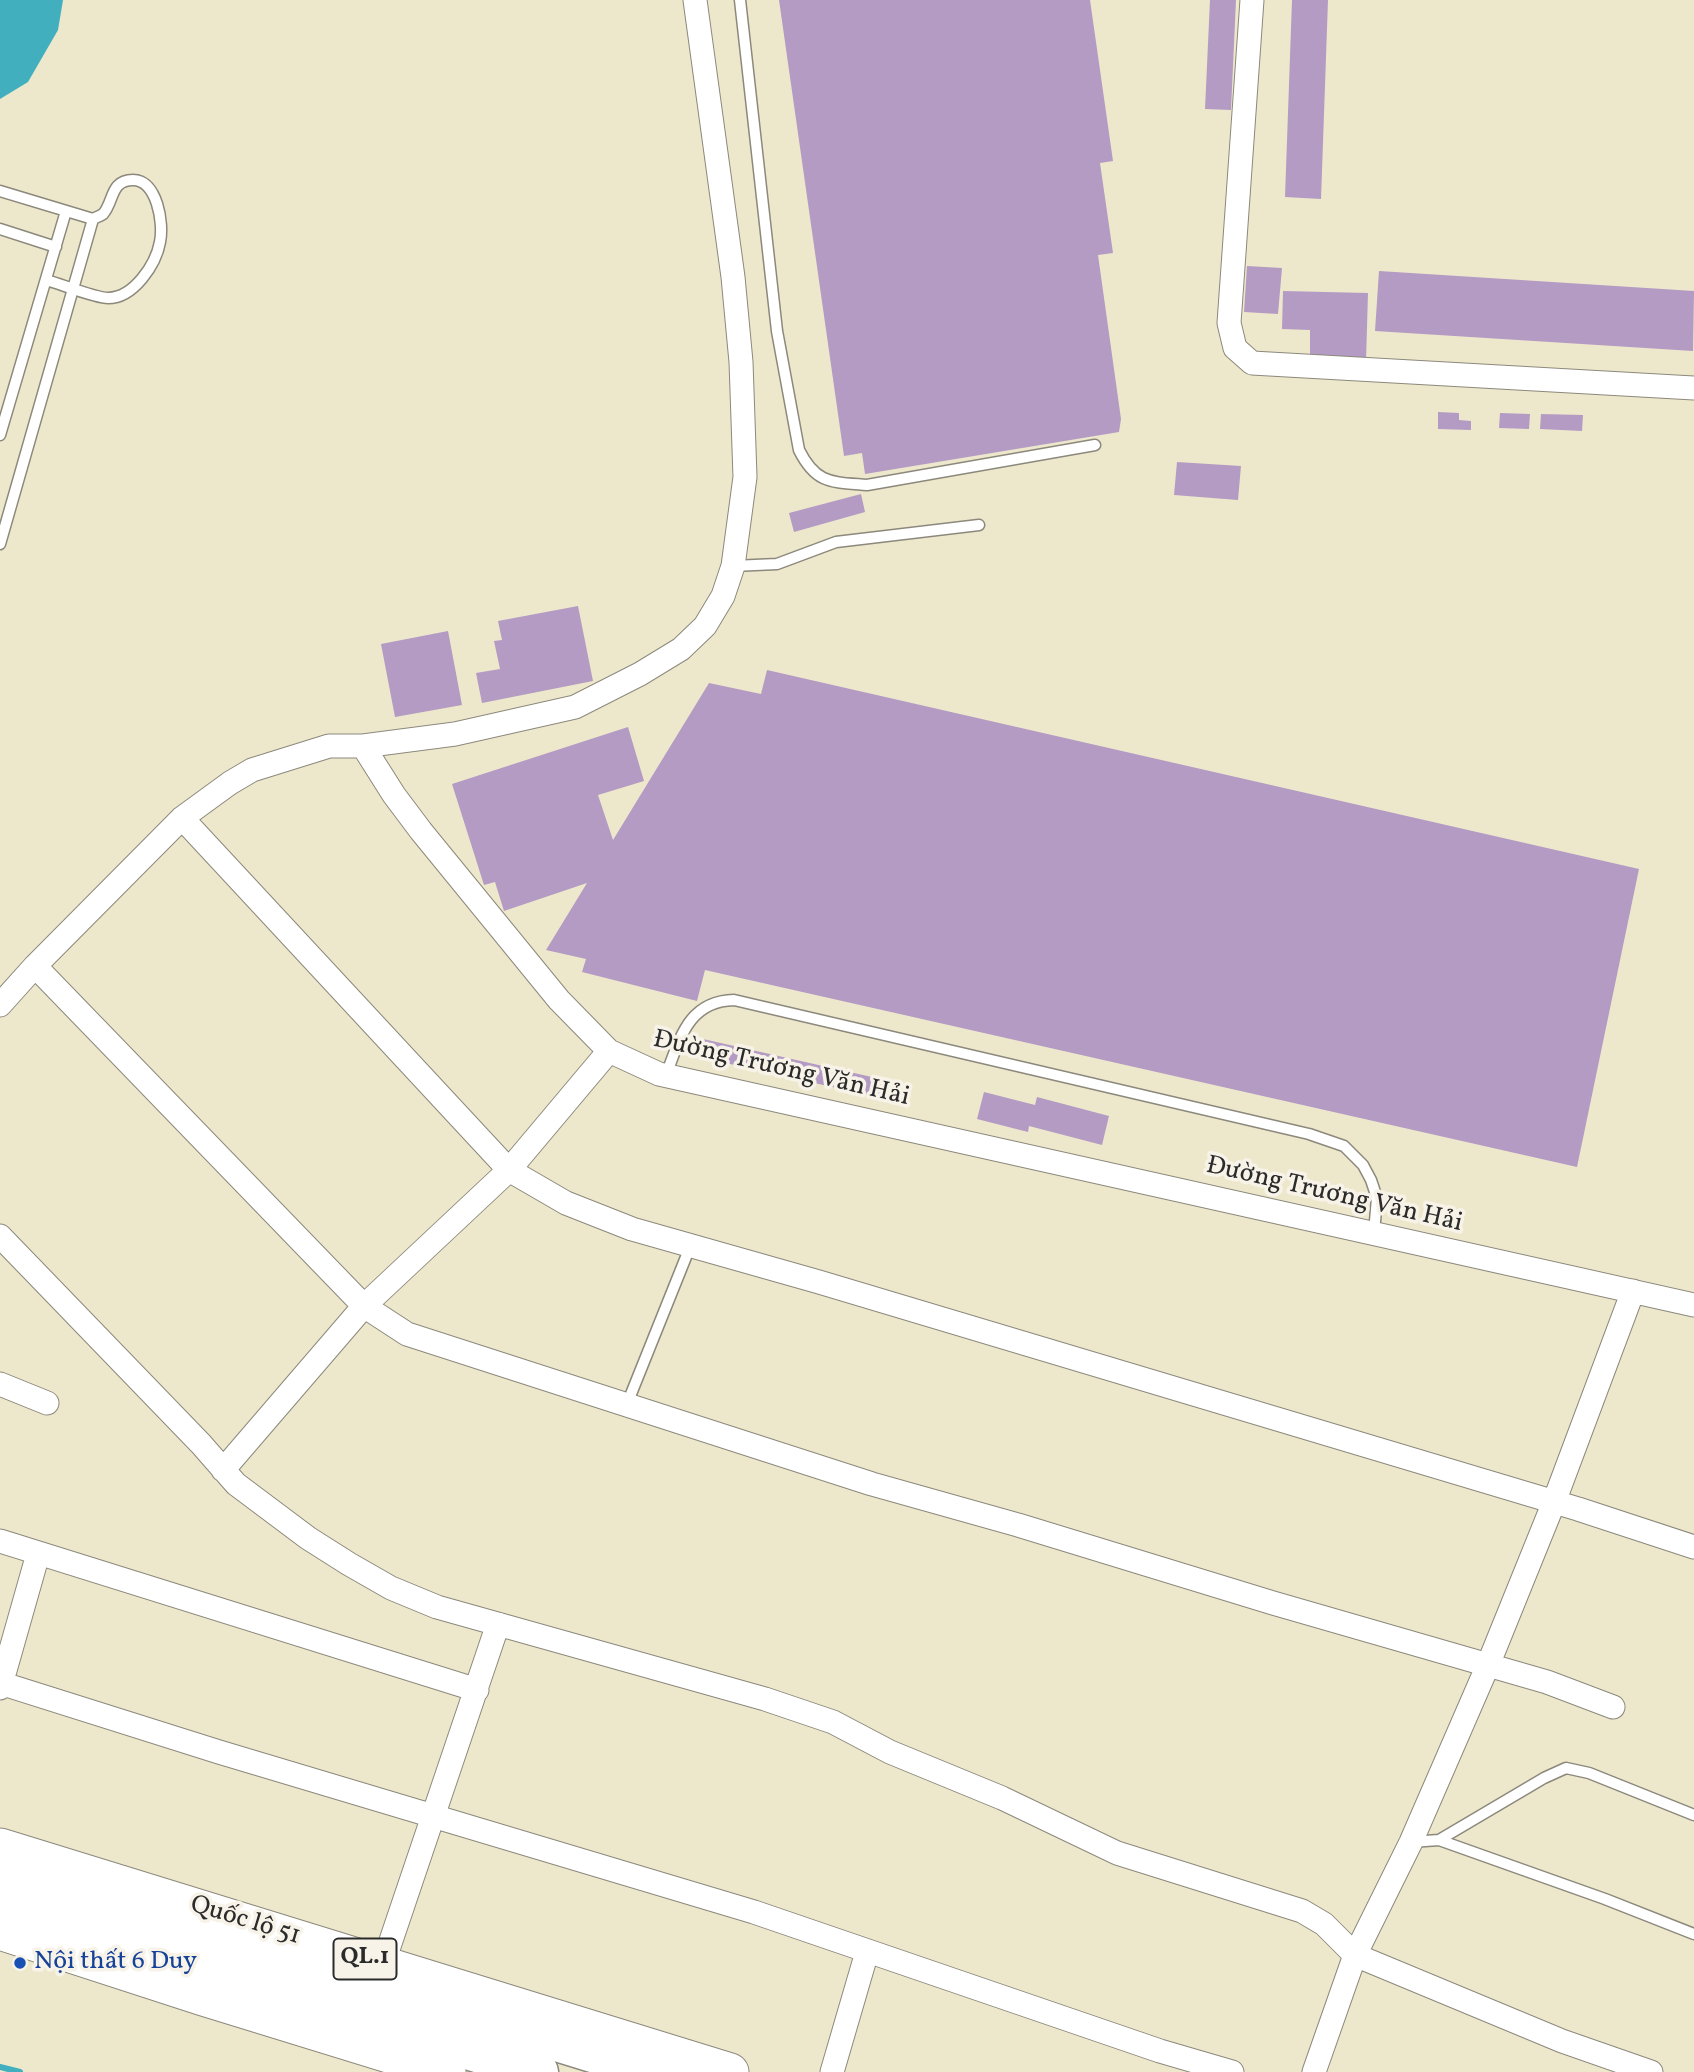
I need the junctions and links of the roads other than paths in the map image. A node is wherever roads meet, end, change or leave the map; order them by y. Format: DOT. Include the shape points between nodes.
graph roads {
  1 [pos="695,0"];
  2 [pos="740,0"];
  3 [pos="1252,0"];
  4 [pos="0,191"];
  5 [pos="66,211"];
  6 [pos="93,219"];
  7 [pos="0,229"];
  8 [pos="56,247"];
  9 [pos="46,280"];
  10 [pos="74,288"];
  11 [pos="1694,388"];
  12 [pos="0,435"];
  13 [pos="1095,445"];
  14 [pos="979,525"];
  15 [pos="0,544"];
  16 [pos="733,566"];
  17 [pos="363,746"];
  18 [pos="181,818"];
  19 [pos="35,966"];
  20 [pos="0,1005"];
  21 [pos="609,1051"];
  22 [pos="666,1075"];
  23 [pos="509,1170"];
  24 [pos="1374,1233"];
  25 [pos="0,1236"];
  26 [pos="690,1247"];
  27 [pos="1633,1291"];
  28 [pos="1694,1305"];
  29 [pos="364,1306"];
  30 [pos="0,1384"];
  31 [pos="47,1404"];
  32 [pos="627,1404"];
  33 [pos="223,1469"];
  34 [pos="1553,1502"];
  35 [pos="0,1541"];
  36 [pos="1694,1547"];
  37 [pos="38,1554"];
  38 [pos="498,1624"];
  39 [pos="1488,1665"];
  40 [pos="1,1684"];
  41 [pos="477,1690"];
  42 [pos="1613,1707"];
  43 [pos="1694,1815"];
  44 [pos="435,1816"];
  45 [pos="1439,1840"];
  46 [pos="1410,1842"];
  47 [pos="0,1847"];
  48 [pos="0,1870"];
  49 [pos="0,1907"];
  50 [pos="0,1931"];
  51 [pos="1694,1934"];
  52 [pos="867,1952"];
  53 [pos="1355,1955"];
  54 [pos="379,1975"];
  55 [pos="208,1985"];
  56 [pos="447,2072"];
  57 [pos="539,2072"];
  58 [pos="654,2072"];
  59 [pos="730,2072"];
  60 [pos="832,2072"];
  61 [pos="1232,2072"];
  62 [pos="1314,2072"];
  63 [pos="1651,2072"];
  1 -- 16 [label="street" via="741,362 746,477"];
  2 -- 13 [label="lane" via="777,331 799,450 815,475 829,482 867,485"];
  3 -- 11 [label="street" via="1228,323 1235,348 1252,363"];
  4 -- 5 [label="lane"];
  5 -- 6 [label="lane"];
  5 -- 8 [label="lane"];
  6 -- 10 [label="lane"];
  6 -- 10 [label="lane" via="103,214 121,182 135,179 151,187 155,196 161,240 154,262 140,281 119,296 107,299"];
  7 -- 8 [label="lane"];
  8 -- 9 [label="lane"];
  9 -- 10 [label="lane"];
  9 -- 12 [label="lane"];
  10 -- 15 [label="lane"];
  14 -- 16 [label="lane" via="836,542 777,564"];
  16 -- 17 [label="street" via="723,596 705,626 681,649 575,707 455,734"];
  17 -- 18 [label="street" via="329,746 252,770"];
  17 -- 21 [label="street, Đường Trương Văn Hải" via="421,831 559,1000"];
  18 -- 19 [label="street"];
  18 -- 23 [label="street"];
  19 -- 20 [label="street"];
  19 -- 29 [label="street"];
  21 -- 22 [label="street, Đường Trương Văn Hải"];
  21 -- 23 [label="street"];
  22 -- 24 [label="street, Đường Trương Văn Hải"];
  22 -- 24 [label="lane" via="684,1029 695,1015 715,1002 734,1000 1309,1134 1344,1146 1371,1180 1377,1198"];
  23 -- 26 [label="street" via="588,1212"];
  23 -- 29 [label="street"];
  24 -- 27 [label="street, Đường Trương Văn Hải"];
  25 -- 33 [label="street"];
  26 -- 32 [label="lane"];
  26 -- 34 [label="street"];
  27 -- 28 [label="street, Đường Trương Văn Hải"];
  27 -- 34 [label="street"];
  29 -- 32 [label="street" via="416,1337"];
  29 -- 33 [label="street"];
  30 -- 31 [label="street"];
  32 -- 39 [label="street" via="872,1484"];
  33 -- 38 [label="street" via="308,1538 391,1588"];
  34 -- 36 [label="street"];
  34 -- 39 [label="street"];
  35 -- 37 [label="street"];
  37 -- 40 [label="street"];
  37 -- 41 [label="street"];
  38 -- 41 [label="street"];
  38 -- 53 [label="street" via="833,1721 890,1752 1002,1798 1117,1853 1302,1911 1324,1924"];
  39 -- 42 [label="street"];
  39 -- 46 [label="street"];
  40 -- 44 [label="street"];
  41 -- 44 [label="street"];
  43 -- 45 [label="lane" via="1566,1768"];
  44 -- 52 [label="street" via="754,1912"];
  44 -- 54 [label="street"];
  45 -- 46 [label="lane"];
  45 -- 51 [label="lane"];
  46 -- 53 [label="street"];
  47 -- 54 [label="main road, Quốc lộ 51 / QL.1"];
  48 -- 54 [label="highway, Quốc lộ 51 / QL.1"];
  49 -- 55 [label="highway, QL.1"];
  50 -- 55 [label="main road, QL.1"];
  52 -- 60 [label="street"];
  52 -- 61 [label="street"];
  53 -- 62 [label="street"];
  53 -- 63 [label="street" via="1562,2041"];
  54 -- 58 [label="highway, Quốc lộ 51 / QL.1"];
  54 -- 59 [label="main road, Quốc lộ 51 / QL.1"];
  55 -- 56 [label="main road, QL.1"];
  55 -- 57 [label="highway, QL.1"];
}
